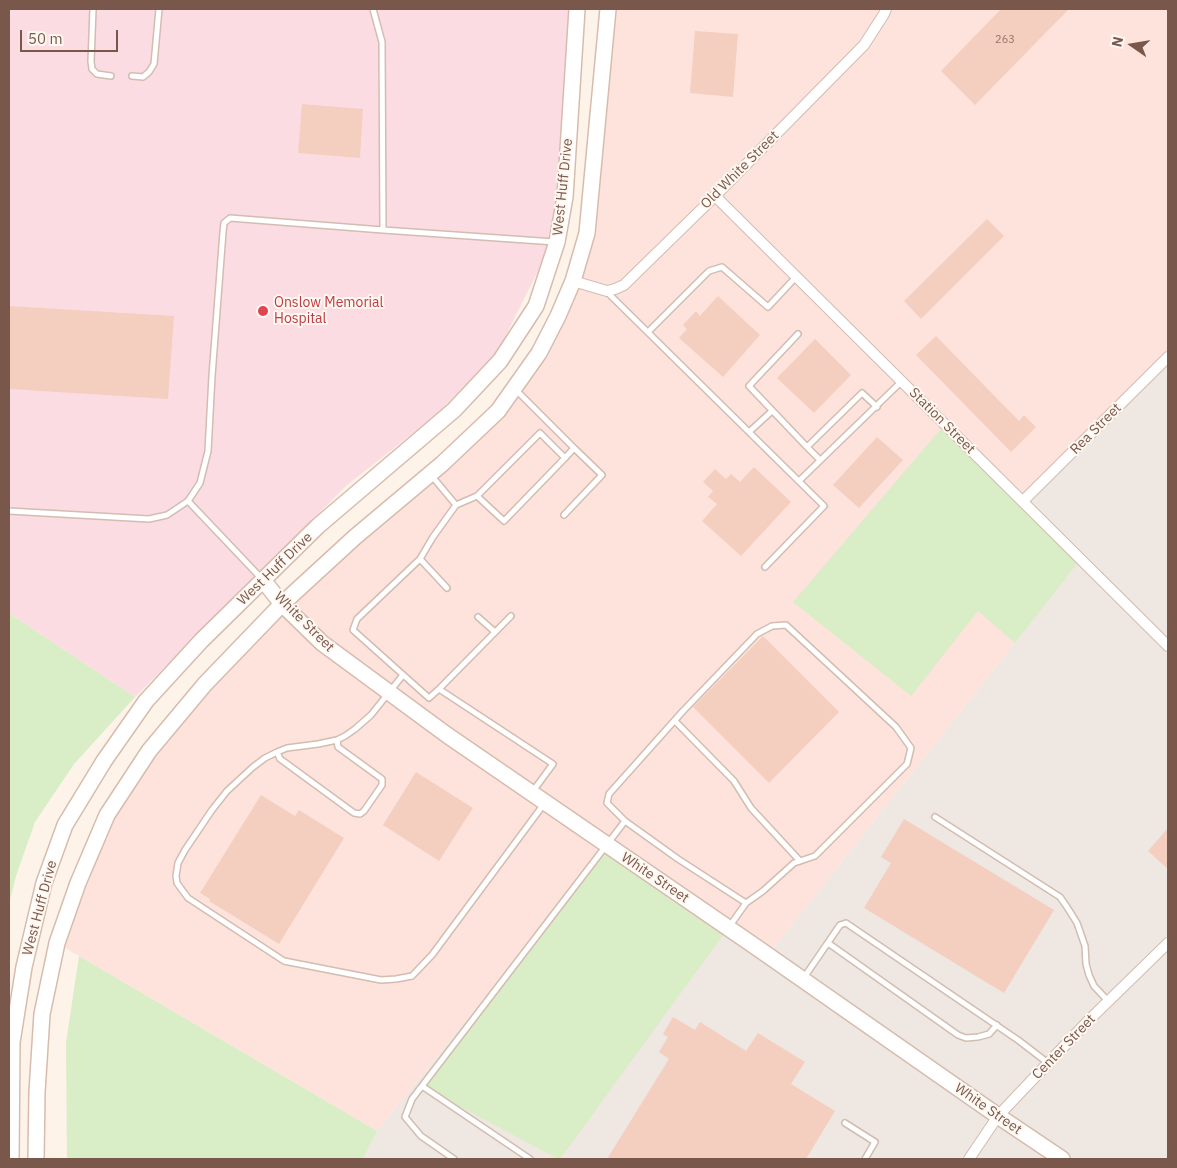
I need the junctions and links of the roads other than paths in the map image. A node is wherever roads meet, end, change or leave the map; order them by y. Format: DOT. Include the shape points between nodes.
graph roads {
  1 [pos="93,9"];
  2 [pos="159,9"];
  3 [pos="372,9"];
  4 [pos="577,9"];
  5 [pos="608,9"];
  6 [pos="886,9"];
  7 [pos="111,76"];
  8 [pos="132,76"];
  9 [pos="715,196"];
  10 [pos="383,230"];
  11 [pos="557,242"];
  12 [pos="797,276"];
  13 [pos="573,280"];
  14 [pos="607,291"];
  15 [pos="648,332"];
  16 [pos="798,334"];
  17 [pos="1168,357"];
  18 [pos="902,381"];
  19 [pos="514,388"];
  20 [pos="877,407"];
  21 [pos="772,411"];
  22 [pos="749,432"];
  23 [pos="807,447"];
  24 [pos="574,448"];
  25 [pos="565,458"];
  26 [pos="820,460"];
  27 [pos="430,474"];
  28 [pos="799,481"];
  29 [pos="477,496"];
  30 [pos="188,501"];
  31 [pos="1023,501"];
  32 [pos="456,505"];
  33 [pos="9,511"];
  34 [pos="564,515"];
  35 [pos="420,559"];
  36 [pos="765,567"];
  37 [pos="263,580"];
  38 [pos="447,588"];
  39 [pos="282,604"];
  40 [pos="511,616"];
  41 [pos="478,617"];
  42 [pos="495,632"];
  43 [pos="1168,646"];
  44 [pos="403,675"];
  45 [pos="439,689"];
  46 [pos="389,693"];
  47 [pos="675,720"];
  48 [pos="336,740"];
  49 [pos="277,752"];
  50 [pos="531,793"];
  51 [pos="545,802"];
  52 [pos="935,816"];
  53 [pos="625,821"];
  54 [pos="607,845"];
  55 [pos="800,861"];
  56 [pos="746,903"];
  57 [pos="728,928"];
  58 [pos="828,943"];
  59 [pos="1168,943"];
  60 [pos="803,980"];
  61 [pos="1108,1001"];
  62 [pos="997,1026"];
  63 [pos="1048,1063"];
  64 [pos="422,1086"];
  65 [pos="998,1116"];
  66 [pos="844,1123"];
  67 [pos="11,1159"];
  68 [pos="36,1159"];
  69 [pos="454,1159"];
  70 [pos="530,1159"];
  71 [pos="865,1159"];
  72 [pos="970,1159"];
  73 [pos="1062,1159"];
  1 -- 7 [label="lane" via="92,69 97,74"];
  2 -- 8 [label="lane" via="154,64 143,77"];
  3 -- 10 [label="lane" via="382,42"];
  4 -- 11 [label="street, West Huff Drive" via="565,197"];
  5 -- 13 [label="street, West Huff Drive" via="587,233"];
  6 -- 9 [label="street, Old White Street" via="864,46"];
  9 -- 12 [label="street, Station Street"];
  9 -- 14 [label="street, Old White Street" via="624,285"];
  10 -- 11 [label="lane"];
  10 -- 30 [label="lane" via="230,218 224,223 208,451 200,483"];
  11 -- 37 [label="street, West Huff Drive" via="536,306 500,361 454,410 318,526"];
  12 -- 15 [label="lane" via="768,307 722,267 709,271"];
  12 -- 18 [label="street, Station Street"];
  13 -- 14 [label="street"];
  13 -- 19 [label="street, West Huff Drive" via="539,352"];
  14 -- 15 [label="lane"];
  15 -- 22 [label="lane"];
  16 -- 21 [label="lane" via="749,386"];
  17 -- 31 [label="street, Rea Street"];
  18 -- 20 [label="lane"];
  18 -- 31 [label="street, Station Street"];
  19 -- 24 [label="lane"];
  19 -- 27 [label="street, West Huff Drive" via="498,412"];
  20 -- 23 [label="lane" via="862,393"];
  20 -- 26 [label="lane"];
  21 -- 22 [label="lane"];
  21 -- 23 [label="lane"];
  22 -- 28 [label="lane"];
  23 -- 26 [label="lane"];
  24 -- 25 [label="lane"];
  24 -- 34 [label="lane" via="602,475"];
  25 -- 29 [label="lane" via="540,433"];
  25 -- 29 [label="lane" via="504,521"];
  26 -- 28 [label="lane"];
  27 -- 32 [label="lane"];
  27 -- 39 [label="street, West Huff Drive"];
  28 -- 36 [label="lane" via="824,506"];
  29 -- 32 [label="lane"];
  30 -- 33 [label="lane" via="167,515 149,519"];
  30 -- 37 [label="lane"];
  31 -- 43 [label="street, Station Street"];
  32 -- 35 [label="lane"];
  35 -- 38 [label="lane"];
  35 -- 44 [label="lane" via="357,619 353,630"];
  37 -- 39 [label="street, White Street"];
  37 -- 67 [label="street, West Huff Drive" via="146,701 65,825 44,883 24,967 12,1042"];
  39 -- 46 [label="street, White Street" via="322,644"];
  39 -- 68 [label="street, West Huff Drive" via="205,684 149,751 107,815 78,882 57,943 42,1014"];
  40 -- 42 [label="lane"];
  41 -- 42 [label="lane"];
  42 -- 45 [label="lane"];
  44 -- 45 [label="lane" via="428,698"];
  44 -- 46 [label="lane"];
  45 -- 50 [label="lane" via="552,764"];
  46 -- 48 [label="lane" via="361,725"];
  46 -- 50 [label="street, White Street"];
  47 -- 53 [label="lane" via="609,794 607,803"];
  47 -- 55 [label="lane" via="734,781 750,808"];
  47 -- 55 [label="lane" via="757,634 772,626 786,625 896,727 911,748 907,764 815,856"];
  48 -- 49 [label="lane"];
  48 -- 49 [label="lane" via="338,747 382,779 382,785 360,814 283,762"];
  49 -- 51 [label="lane" via="241,777 212,810 178,863 177,883 188,898 284,961 366,978 396,980 412,976 432,955"];
  50 -- 51 [label="street, White Street"];
  51 -- 54 [label="street, White Street"];
  52 -- 61 [label="lane" via="1060,898 1077,923 1094,986"];
  53 -- 54 [label="lane"];
  53 -- 56 [label="lane"];
  54 -- 57 [label="street, White Street"];
  54 -- 64 [label="lane"];
  55 -- 56 [label="lane"];
  56 -- 57 [label="lane"];
  57 -- 60 [label="street, White Street"];
  58 -- 60 [label="lane"];
  58 -- 62 [label="lane" via="958,1035 978,1037 989,1034"];
  58 -- 62 [label="lane" via="840,925 846,924"];
  59 -- 61 [label="street, Center Street"];
  60 -- 65 [label="street, White Street"];
  61 -- 63 [label="street, Center Street"];
  62 -- 63 [label="lane"];
  63 -- 65 [label="street, Center Street"];
  64 -- 69 [label="lane" via="412,1099 405,1118 421,1136"];
  64 -- 70 [label="lane"];
  65 -- 72 [label="street, Center Street"];
  65 -- 73 [label="street, White Street"];
  66 -- 71 [label="lane" via="875,1142"];
}
